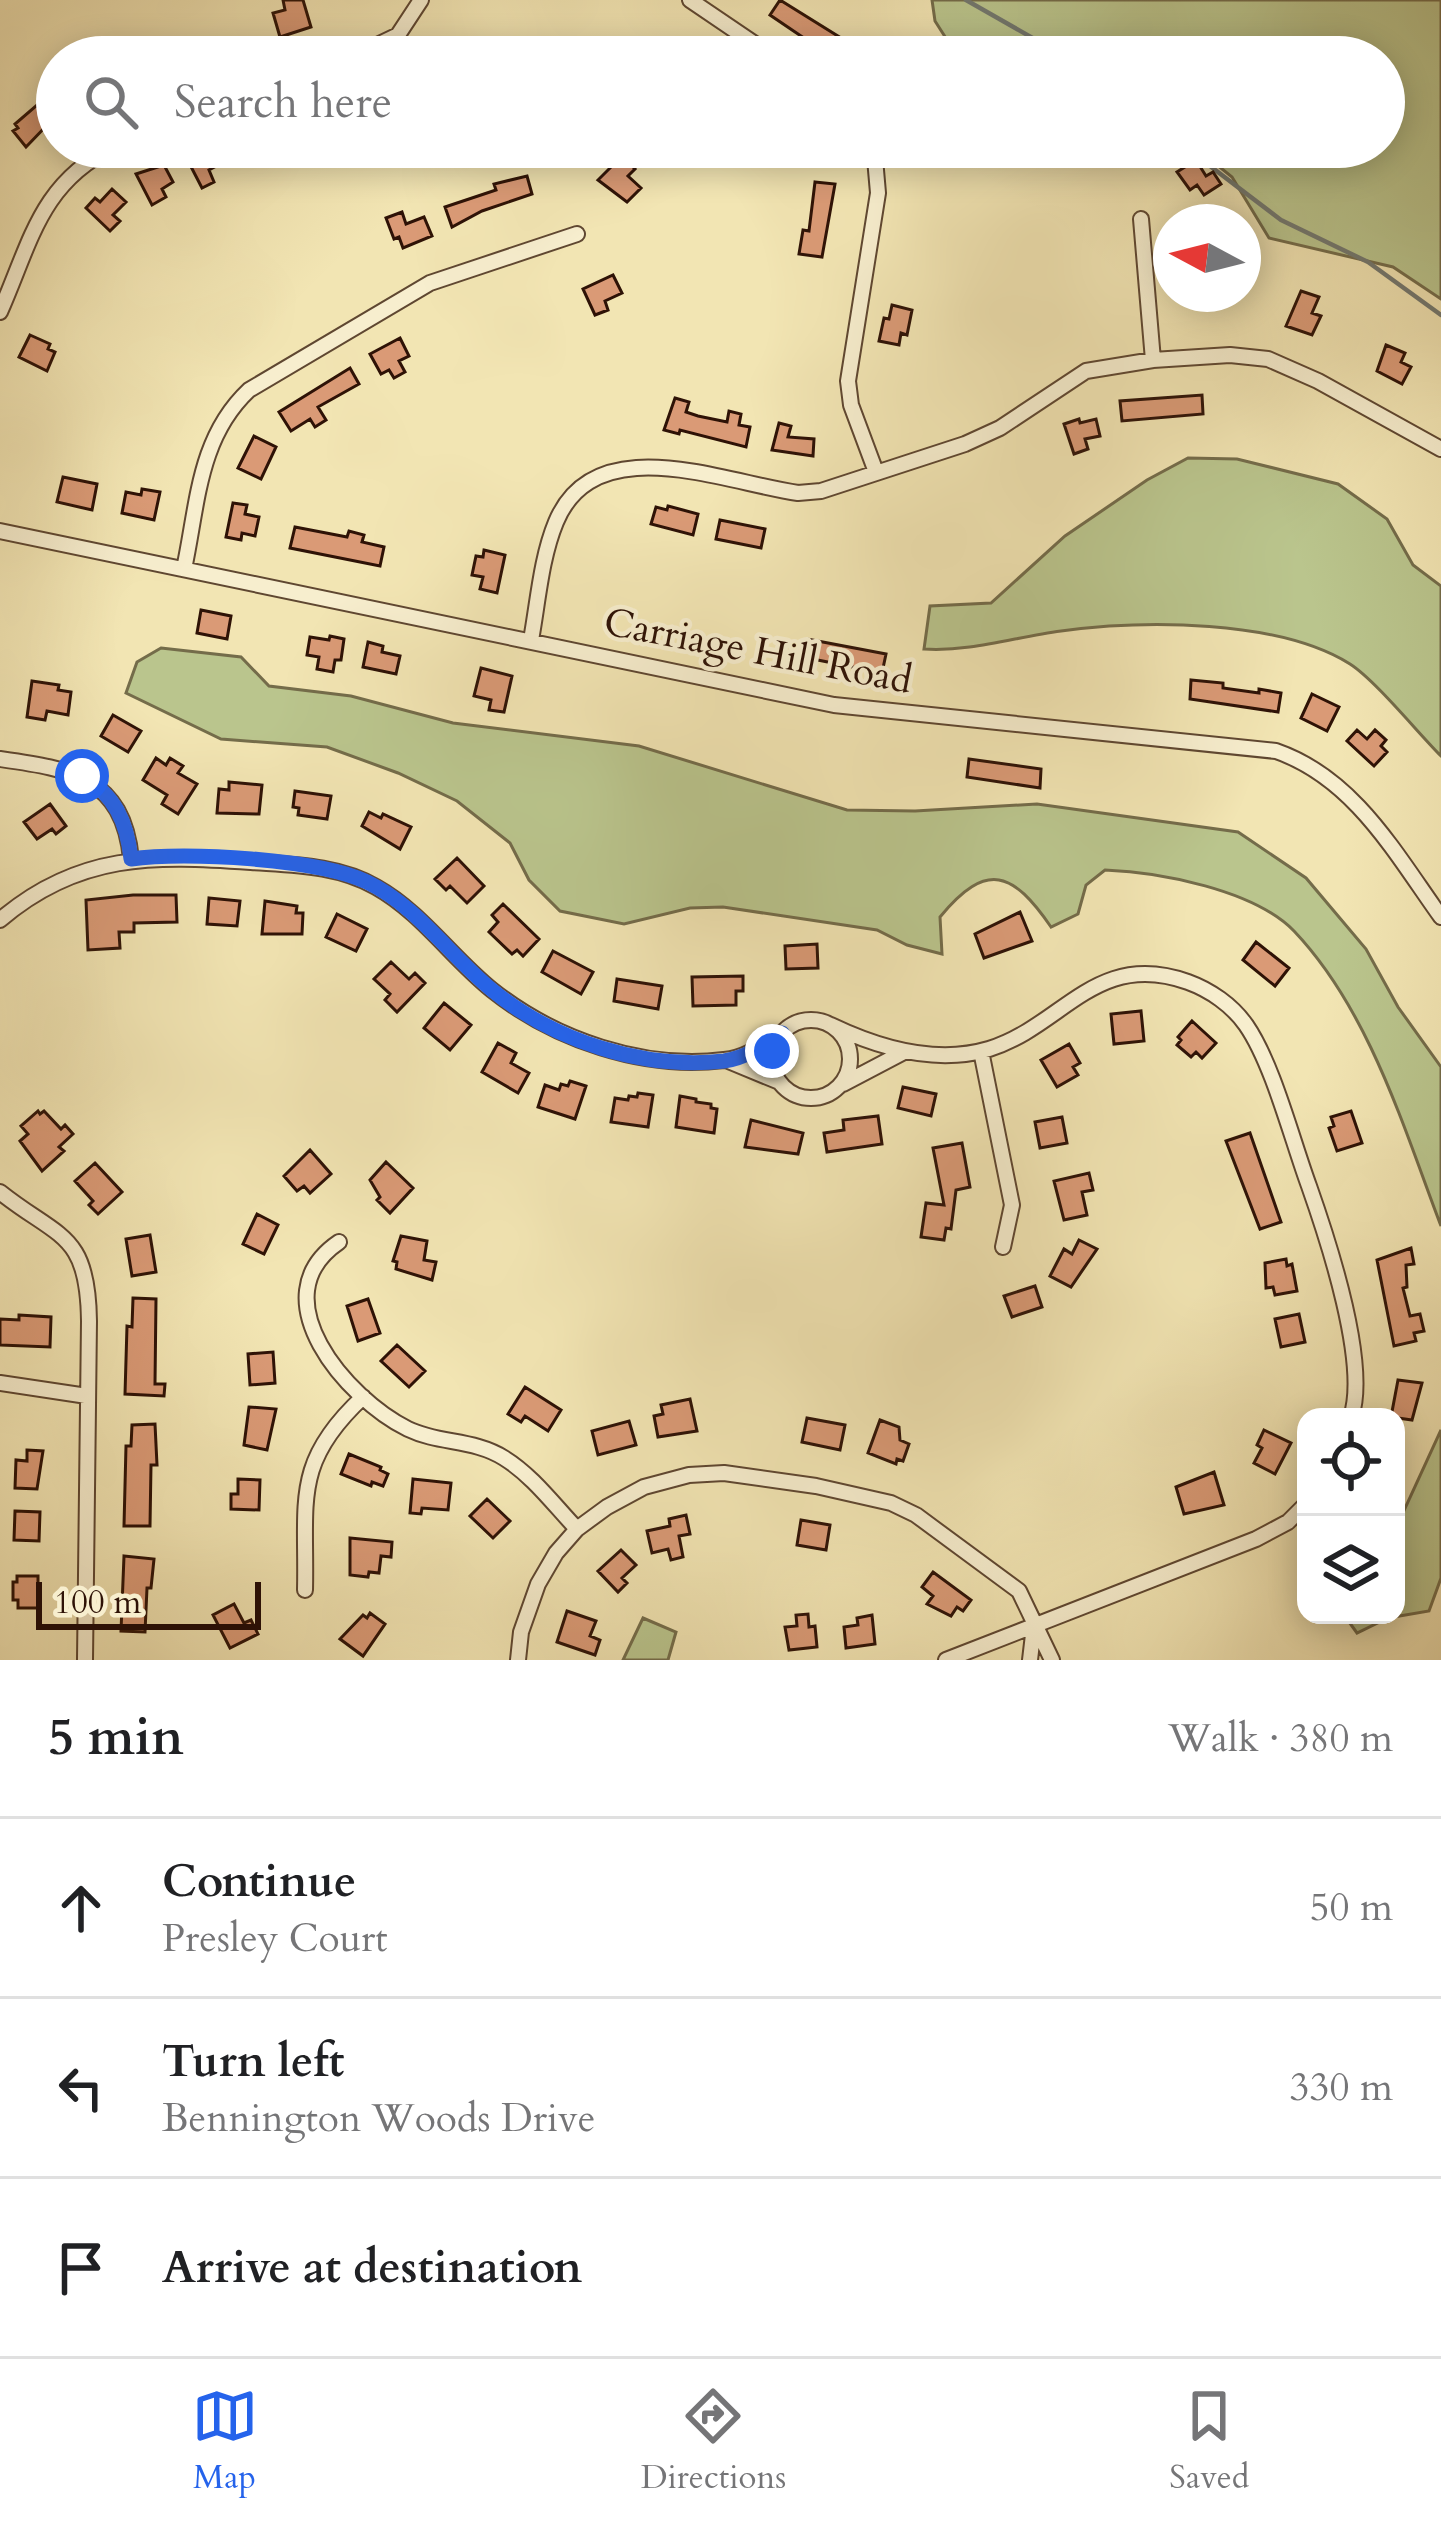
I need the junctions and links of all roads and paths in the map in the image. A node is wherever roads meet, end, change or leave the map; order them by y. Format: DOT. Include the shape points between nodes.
graph roads {
  1 [pos="421,0"];
  2 [pos="690,0"];
  3 [pos="396,36"];
  4 [pos="743,36"];
  5 [pos="77,168"];
  6 [pos="876,168"];
  7 [pos="1141,219"];
  8 [pos="577,233"];
  9 [pos="0,312"];
  10 [pos="1153,360"];
  11 [pos="1441,449"];
  12 [pos="876,472"];
  13 [pos="0,531"];
  14 [pos="184,569"];
  15 [pos="531,640"];
  16 [pos="0,759"];
  17 [pos="131,859"];
  18 [pos="1441,917"];
  19 [pos="0,920"];
  20 [pos="831,1025"];
  21 [pos="782,1033"];
  22 [pos="981,1051"];
  23 [pos="902,1053"];
  24 [pos="726,1060"];
  25 [pos="780,1082"];
  26 [pos="838,1087"];
  27 [pos="0,1192"];
  28 [pos="339,1242"];
  29 [pos="1003,1247"];
  30 [pos="0,1383"];
  31 [pos="87,1396"];
  32 [pos="363,1397"];
  33 [pos="1352,1408"];
  34 [pos="1297,1514"];
  35 [pos="577,1529"];
  36 [pos="305,1590"];
  37 [pos="1034,1625"];
  38 [pos="85,1660"];
  39 [pos="518,1660"];
  40 [pos="946,1660"];
  41 [pos="1030,1660"];
  42 [pos="1052,1660"];
  1 -- 3 [label="street"];
  2 -- 4 [label="street"];
  5 -- 9 [label="street" via="56,190"];
  6 -- 12 [label="street" via="848,381"];
  7 -- 10 [label="street"];
  8 -- 14 [label="street" via="430,283 249,390 213,436"];
  10 -- 11 [label="street" via="1268,359"];
  10 -- 12 [label="street" via="1086,371 1000,428"];
  12 -- 15 [label="street" via="806,494 640,466 600,473 556,520"];
  13 -- 14 [label="street, Carriage Hill Road"];
  14 -- 15 [label="street, Carriage Hill Road"];
  15 -- 18 [label="street, Carriage Hill Road" via="834,705 1276,751 1314,767 1355,803"];
  16 -- 17 [label="street" via="61,768 100,789 121,814"];
  17 -- 19 [label="street" via="58,880"];
  17 -- 24 [label="street" via="275,863 356,877 551,1028 620,1052"];
  20 -- 21 [label="street" via="804,1020"];
  20 -- 23 [label="street"];
  20 -- 26 [label="street" via="850,1052"];
  21 -- 24 [label="street"];
  21 -- 25 [label="street" via="772,1058"];
  22 -- 23 [label="street"];
  22 -- 29 [label="street" via="1012,1205"];
  22 -- 33 [label="street" via="1124,976 1174,977 1230,1007 1261,1054 1320,1217 1356,1368"];
  23 -- 26 [label="street"];
  24 -- 25 [label="street"];
  25 -- 26 [label="street" via="810,1098"];
  27 -- 31 [label="street" via="52,1225 79,1257 89,1303"];
  28 -- 32 [label="street" via="312,1271 308,1312 327,1356"];
  30 -- 31 [label="street"];
  31 -- 38 [label="street"];
  32 -- 35 [label="street" via="407,1429 506,1459"];
  32 -- 36 [label="street" via="329,1429 313,1460"];
  34 -- 37 [label="street" via="1269,1534"];
  35 -- 37 [label="street" via="632,1493 689,1475 816,1486 891,1504 935,1527 1019,1591"];
  35 -- 39 [label="street" via="538,1584"];
  37 -- 40 [label="street"];
  37 -- 41 [label="street"];
  37 -- 42 [label="street"];
}
